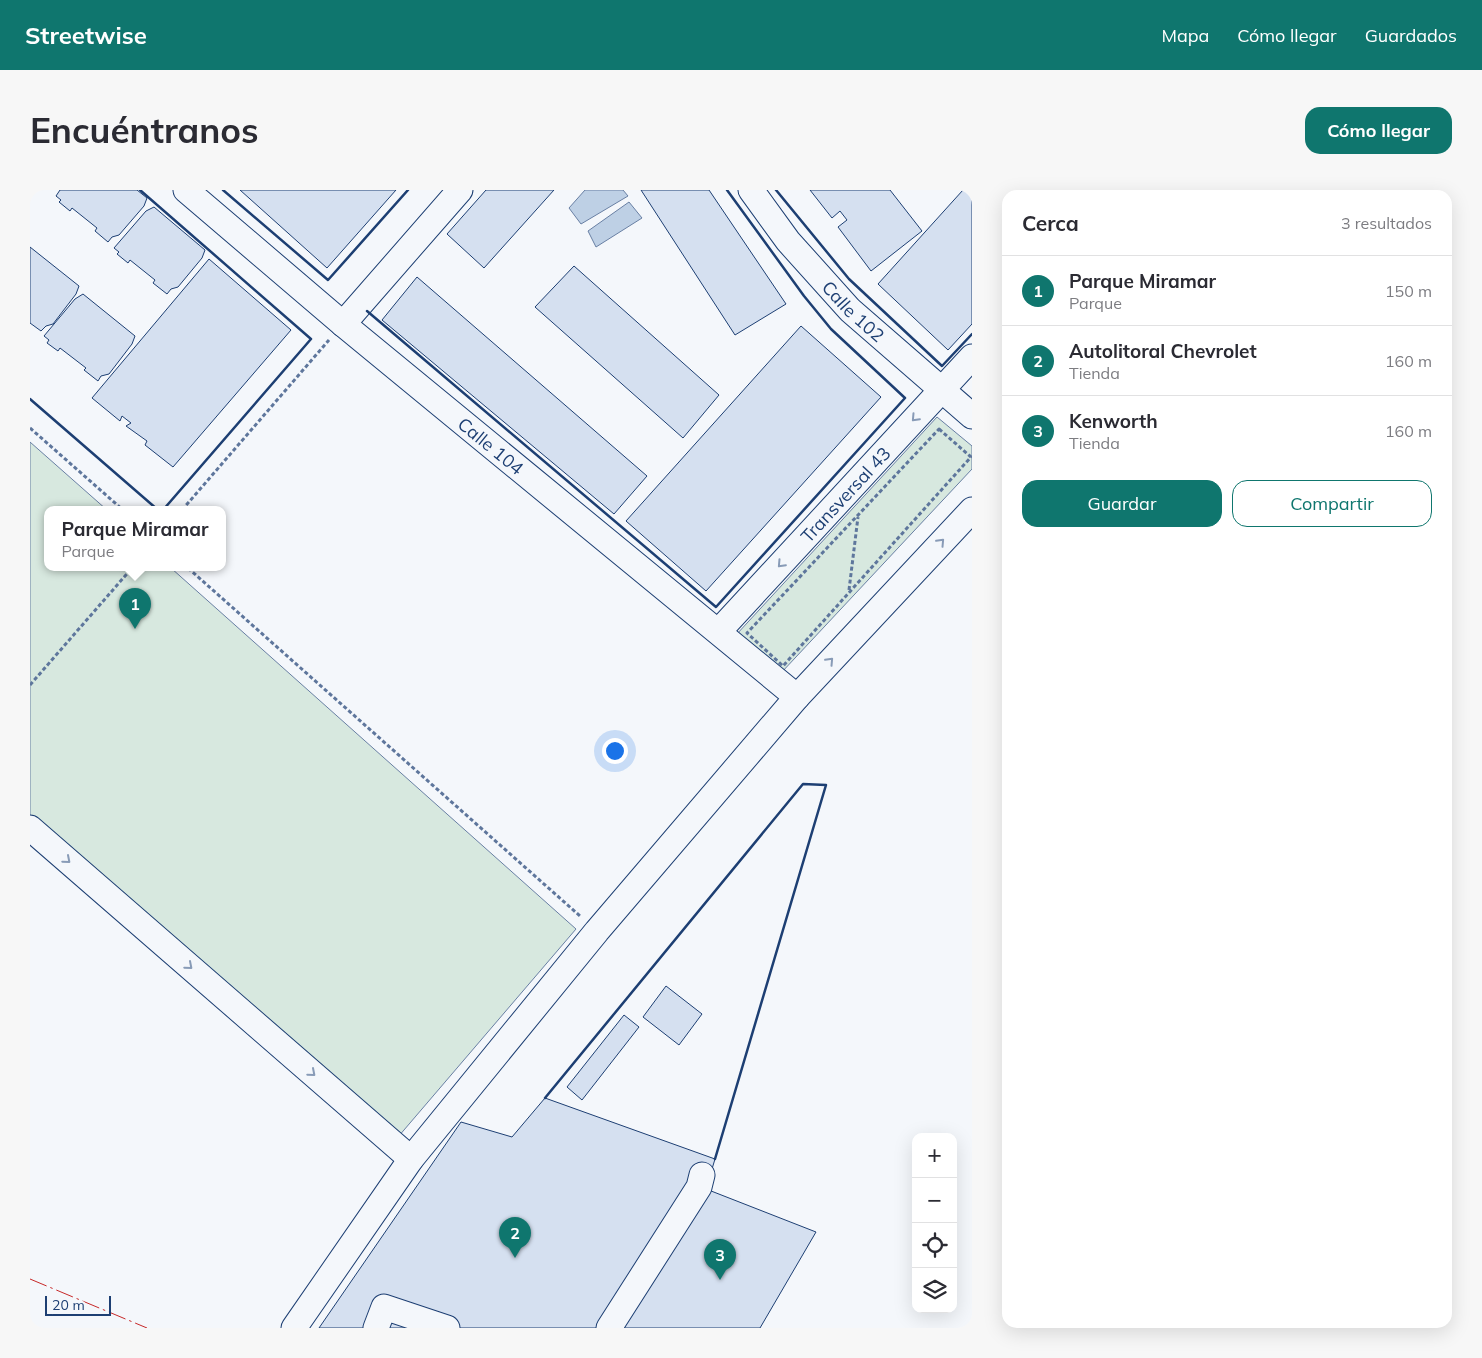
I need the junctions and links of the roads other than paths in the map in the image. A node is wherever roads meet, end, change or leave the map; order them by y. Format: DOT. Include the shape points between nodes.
graph roads {
  1 [pos="186,190"];
  2 [pos="460,190"];
  3 [pos="750,190"];
  4 [pos="343,324"];
  5 [pos="972,357"];
  6 [pos="941,390"];
  7 [pos="972,416"];
  8 [pos="972,510"];
  9 [pos="719,631"];
  10 [pos="797,697"];
  11 [pos="30,828"];
  12 [pos="411,1159"];
  13 [pos="702,1175"];
  14 [pos="294,1328"];
  15 [pos="376,1328"];
  16 [pos="447,1328"];
  17 [pos="608,1328"];
  1 -- 4 [label="street, Calle 104"];
  2 -- 4 [label="street"];
  3 -- 6 [label="street, Calle 102" via="788,242 850,310"];
  4 -- 9 [label="street, Calle 104"];
  5 -- 6 [label="street, Transversal 43"];
  6 -- 7 [label="street, Calle 102"];
  6 -- 9 [label="street, Transversal 43, one-way"];
  10 -- 8 [label="street, one-way"];
  9 -- 10 [label="street, Calle 104"];
  10 -- 12 [label="street" via="597,931"];
  11 -- 12 [label="street, one-way"];
  12 -- 14 [label="street"];
  13 -- 17 [label="street" via="699,1187"];
  15 -- 16 [label="street" via="384,1307"];
}
